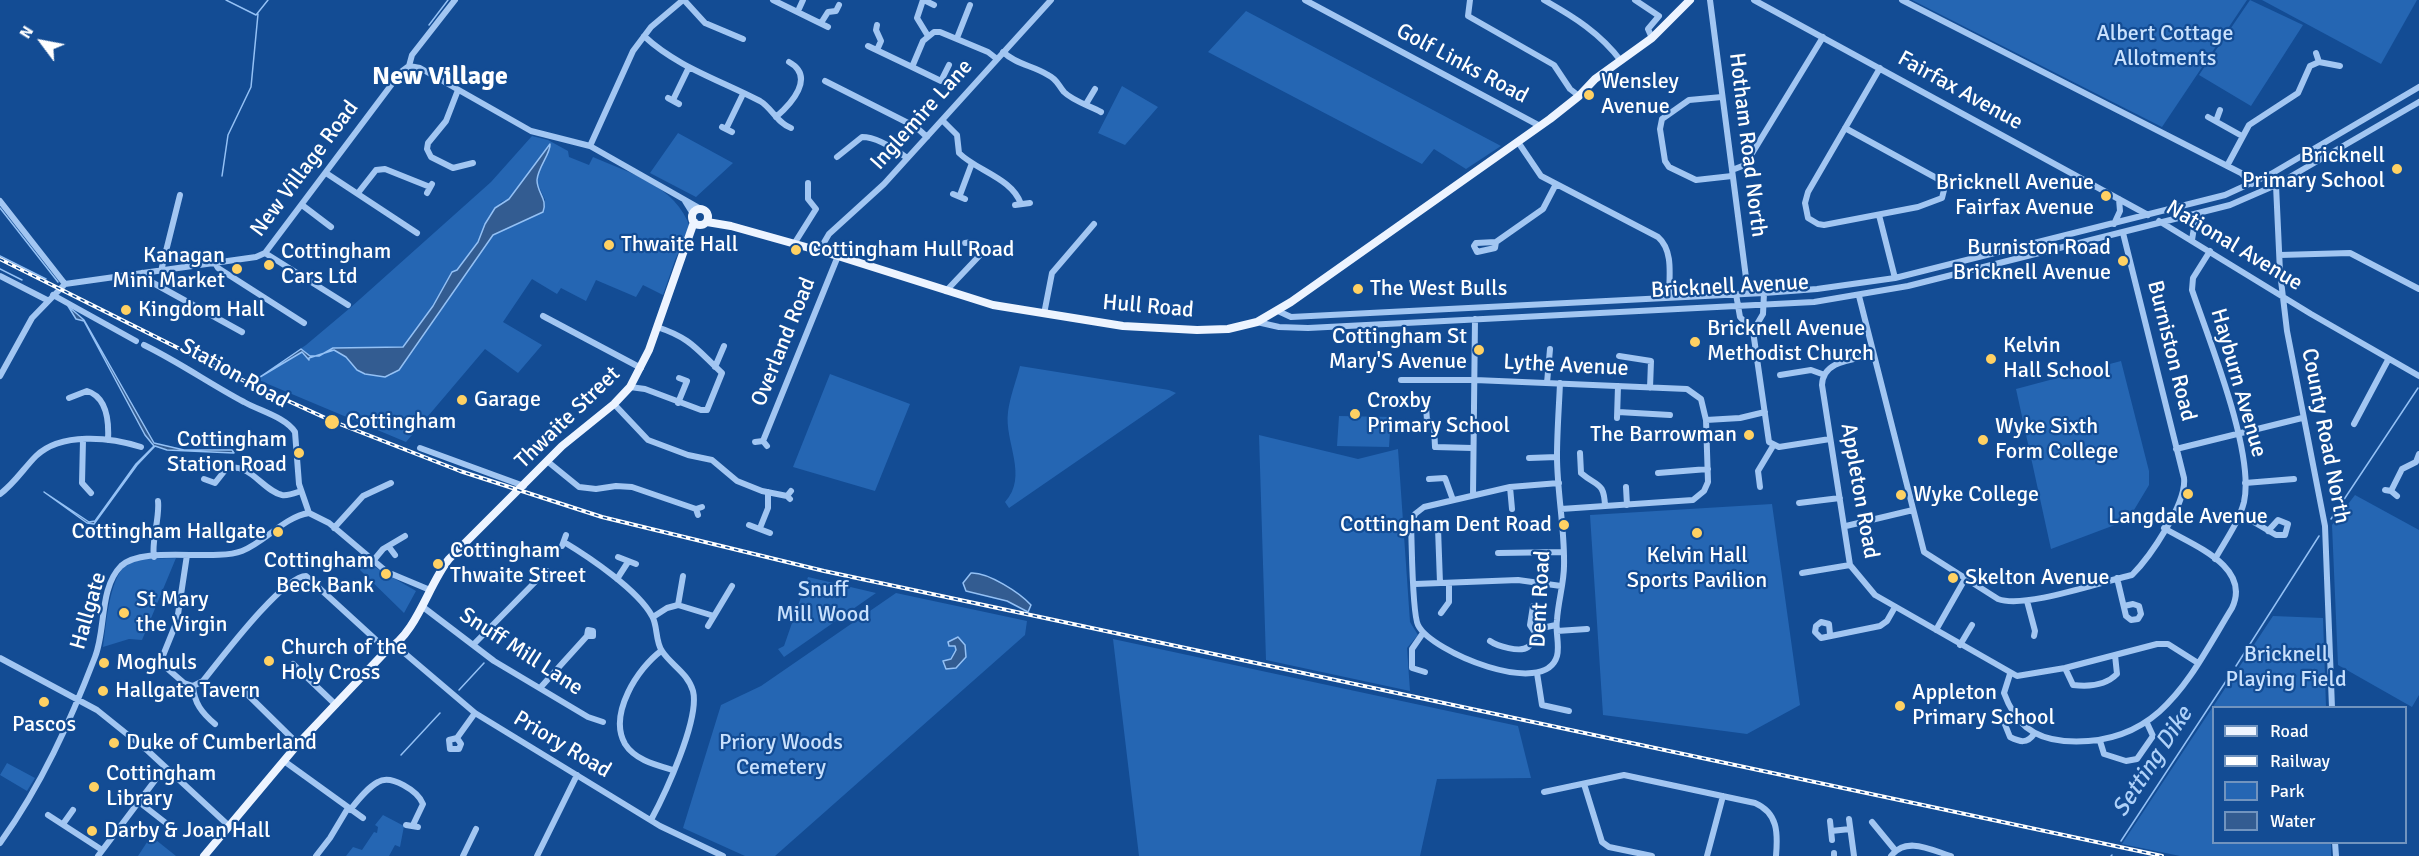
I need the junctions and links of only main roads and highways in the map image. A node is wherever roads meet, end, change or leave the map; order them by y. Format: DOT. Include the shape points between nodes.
graph roads {
  1 [pos="1688,0"];
  2 [pos="703,210"];
  3 [pos="699,221"];
  4 [pos="730,226"];
  5 [pos="206,854"];
  1 -- 4 [label="main road, Hull Road" via="1652,38 1518,142 1278,311 1257,322 1228,329 1124,326 993,305"];
  2 -- 3 [label="main road, Thwaite Street"];
  2 -- 3 [label="main road" via="708,216"];
  2 -- 4 [label="main road, Hull Road"];
  3 -- 4 [label="main road, Hull Road"];
  3 -- 5 [label="main road, Thwaite Street" via="630,387 449,559 437,574 423,607 395,645 298,744"];
}
